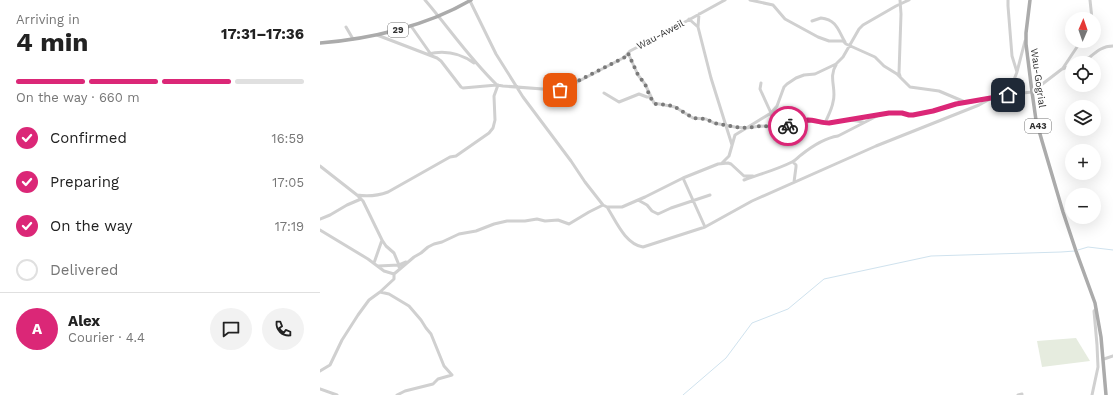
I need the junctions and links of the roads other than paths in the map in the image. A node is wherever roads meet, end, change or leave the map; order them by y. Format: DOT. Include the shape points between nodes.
graph roads {
  1 [pos="425,0"];
  2 [pos="470,0"];
  3 [pos="725,0"];
  4 [pos="750,0"];
  5 [pos="909,0"];
  6 [pos="1008,0"];
  7 [pos="1030,0"];
  8 [pos="1090,0"];
  9 [pos="900,2"];
  10 [pos="1091,12"];
  11 [pos="699,14"];
  12 [pos="438,16"];
  13 [pos="689,19"];
  14 [pos="812,21"];
  15 [pos="411,26"];
  16 [pos="346,27"];
  17 [pos="698,27"];
  18 [pos="377,35"];
  19 [pos="353,39"];
  20 [pos="1026,39"];
  21 [pos="320,43"];
  22 [pos="848,44"];
  23 [pos="1113,46"];
  24 [pos="1077,48"];
  25 [pos="628,53"];
  26 [pos="428,54"];
  27 [pos="1090,56"];
  28 [pos="836,64"];
  29 [pos="480,68"];
  30 [pos="1065,68"];
  31 [pos="1062,69"];
  32 [pos="1016,72"];
  33 [pos="901,78"];
  34 [pos="761,83"];
  35 [pos="498,85"];
  36 [pos="517,87"];
  37 [pos="1032,92"];
  38 [pos="604,94"];
  39 [pos="1008,95"];
  40 [pos="650,97"];
  41 [pos="992,98"];
  42 [pos="967,102"];
  43 [pos="771,113"];
  44 [pos="880,115"];
  45 [pos="849,120"];
  46 [pos="863,122"];
  47 [pos="825,123"];
  48 [pos="726,125"];
  49 [pos="773,126"];
  50 [pos="746,128"];
  51 [pos="732,145"];
  52 [pos="793,162"];
  53 [pos="722,163"];
  54 [pos="320,166"];
  55 [pos="753,176"];
  56 [pos="683,178"];
  57 [pos="744,180"];
  58 [pos="794,182"];
  59 [pos="357,195"];
  60 [pos="710,195"];
  61 [pos="361,199"];
  62 [pos="638,200"];
  63 [pos="693,201"];
  64 [pos="603,206"];
  65 [pos="607,207"];
  66 [pos="320,219"];
  67 [pos="704,227"];
  68 [pos="320,230"];
  69 [pos="382,240"];
  70 [pos="408,262"];
  71 [pos="374,263"];
  72 [pos="399,265"];
  73 [pos="378,266"];
  74 [pos="400,270"];
  75 [pos="394,274"];
  76 [pos="380,292"];
  77 [pos="1096,309"];
  78 [pos="1113,356"];
  79 [pos="1104,359"];
  80 [pos="320,372"];
  81 [pos="320,388"];
  82 [pos="1105,394"];
  83 [pos="337,395"];
  84 [pos="397,395"];
  85 [pos="1092,395"];
  1 -- 12 [label="street"];
  2 -- 12 [label="main road, 29"];
  2 -- 36 [label="street" via="496,54"];
  3 -- 11 [label="street, Wau-Aweil"];
  4 -- 22 [label="street" via="773,5 785,19 818,36"];
  5 -- 9 [label="street"];
  6 -- 32 [label="street" via="1012,56"];
  7 -- 20 [label="main road, Wau-Gogrial / A43"];
  8 -- 10 [label="street"];
  9 -- 22 [label="street" via="863,25"];
  9 -- 33 [label="street"];
  11 -- 13 [label="street, Wau-Aweil"];
  11 -- 17 [label="street"];
  12 -- 15 [label="main road, 29"];
  12 -- 29 [label="street"];
  13 -- 17 [label="street"];
  13 -- 25 [label="street, Wau-Aweil"];
  14 -- 22 [label="street" via="821,18 834,23"];
  15 -- 18 [label="main road, 29"];
  15 -- 26 [label="street"];
  16 -- 19 [label="street"];
  17 -- 48 [label="street"];
  18 -- 19 [label="main road, 29"];
  18 -- 26 [label="street"];
  19 -- 21 [label="main road, 29"];
  20 -- 32 [label="street"];
  20 -- 37 [label="main road, Wau-Gogrial / A43"];
  22 -- 28 [label="street" via="844,57"];
  22 -- 33 [label="street" via="875,57"];
  23 -- 27 [label="street" via="1096,51"];
  24 -- 31 [label="street"];
  25 -- 36 [label="street, Wau-Aweil" via="625,57 560,90"];
  25 -- 40 [label="street"];
  26 -- 29 [label="street" via="455,53"];
  26 -- 35 [label="street, Wau-Aweil" via="441,61 463,88"];
  28 -- 43 [label="street" via="815,74 796,78 787,84"];
  28 -- 47 [label="street" via="832,77 834,102"];
  29 -- 35 [label="street"];
  30 -- 31 [label="street"];
  31 -- 37 [label="street"];
  32 -- 39 [label="street"];
  33 -- 42 [label="street" via="910,88 939,91"];
  34 -- 43 [label="street" via="761,92"];
  35 -- 36 [label="street, Wau-Aweil"];
  35 -- 59 [label="street" via="494,96 495,120 489,134 456,156 388,192 370,197"];
  36 -- 64 [label="street"];
  37 -- 39 [label="street"];
  37 -- 77 [label="main road, Wau-Gogrial / A43" via="1042,141"];
  38 -- 40 [label="street" via="619,102 639,94"];
  39 -- 41 [label="street"];
  40 -- 48 [label="street" via="655,104 675,107 693,118"];
  41 -- 42 [label="street"];
  41 -- 58 [label="street"];
  42 -- 44 [label="street" via="913,115 896,112"];
  43 -- 49 [label="street"];
  43 -- 50 [label="street"];
  44 -- 45 [label="street"];
  44 -- 46 [label="street"];
  45 -- 46 [label="street"];
  45 -- 47 [label="street"];
  46 -- 52 [label="street" via="807,150"];
  47 -- 49 [label="street" via="808,120 794,125"];
  48 -- 50 [label="street"];
  48 -- 51 [label="street"];
  49 -- 50 [label="street"];
  50 -- 51 [label="street" via="735,135"];
  51 -- 53 [label="street" via="729,156"];
  52 -- 55 [label="street"];
  52 -- 58 [label="street" via="796,165"];
  53 -- 55 [label="street" via="731,164 744,176"];
  53 -- 56 [label="street"];
  54 -- 59 [label="street"];
  55 -- 57 [label="street"];
  56 -- 62 [label="street"];
  56 -- 63 [label="street"];
  58 -- 67 [label="street"];
  59 -- 61 [label="street"];
  60 -- 63 [label="street"];
  61 -- 66 [label="street"];
  61 -- 69 [label="street"];
  62 -- 63 [label="street" via="657,214"];
  62 -- 65 [label="street" via="622,206"];
  63 -- 67 [label="street"];
  64 -- 65 [label="street"];
  64 -- 70 [label="street" via="569,224 558,220 507,221 459,234 428,247"];
  65 -- 67 [label="street" via="628,239 639,246 647,246"];
  68 -- 71 [label="street"];
  69 -- 71 [label="street"];
  69 -- 72 [label="street" via="394,253"];
  70 -- 72 [label="street"];
  70 -- 74 [label="street"];
  71 -- 73 [label="street"];
  72 -- 73 [label="street"];
  72 -- 74 [label="street"];
  73 -- 75 [label="street"];
  74 -- 75 [label="street"];
  75 -- 76 [label="street" via="394,279"];
  76 -- 80 [label="street" via="369,300 342,340 330,365"];
  76 -- 84 [label="street" via="389,294 408,306 421,320 431,334 444,366 452,375"];
  77 -- 79 [label="main road, A43"];
  77 -- 85 [label="street" via="1094,311 1098,367"];
  78 -- 79 [label="street"];
  79 -- 82 [label="main road, A43"];
  81 -- 83 [label="street"];
}
